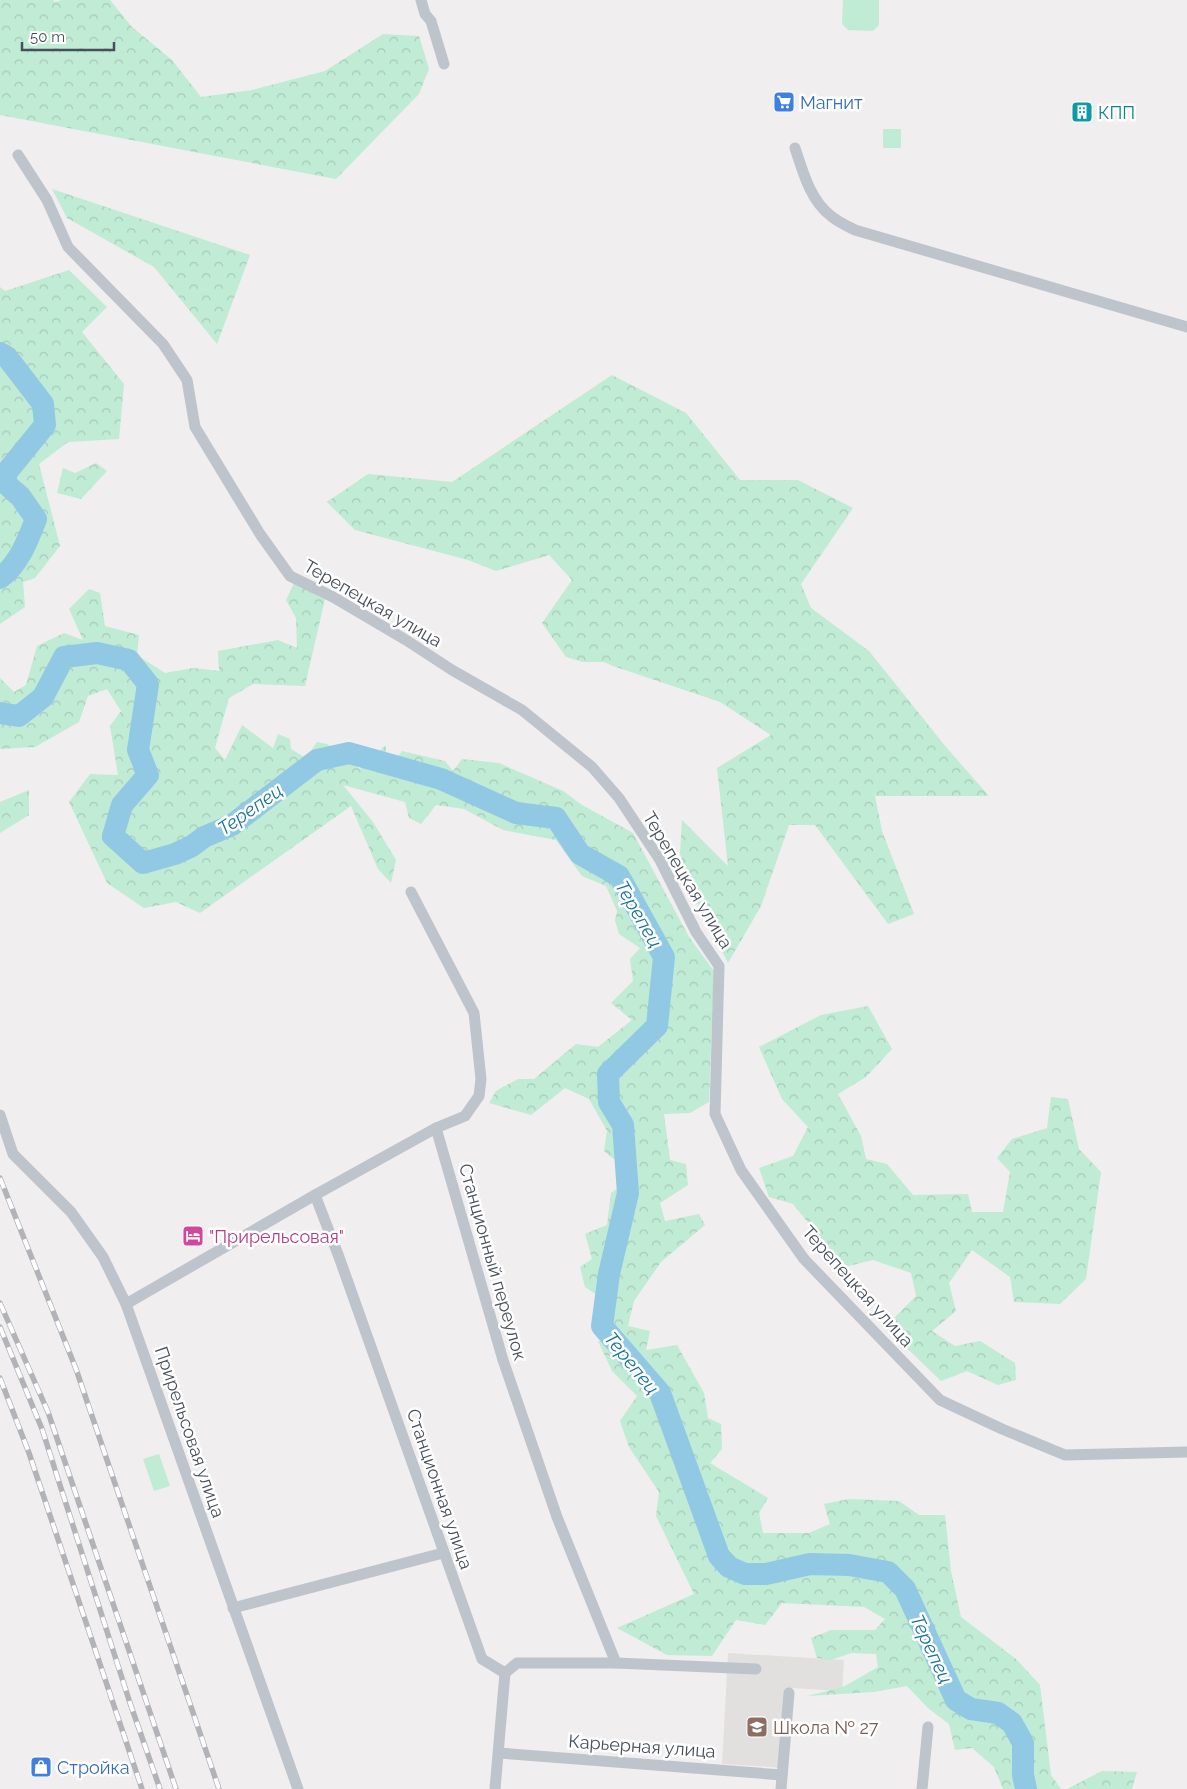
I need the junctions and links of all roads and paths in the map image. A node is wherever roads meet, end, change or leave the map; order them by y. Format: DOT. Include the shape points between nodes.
graph roads {
  1 [pos="421,0"];
  2 [pos="444,64"];
  3 [pos="795,148"];
  4 [pos="18,155"];
  5 [pos="1187,327"];
  6 [pos="410,892"];
  7 [pos="0,1115"];
  8 [pos="436,1128"];
  9 [pos="315,1195"];
  10 [pos="126,1304"];
  11 [pos="1187,1452"];
  12 [pos="443,1554"];
  13 [pos="233,1608"];
  14 [pos="616,1663"];
  15 [pos="756,1669"];
  16 [pos="505,1673"];
  17 [pos="789,1693"];
  18 [pos="928,1727"];
  19 [pos="499,1753"];
  20 [pos="782,1774"];
  21 [pos="298,1789"];
  22 [pos="495,1789"];
  23 [pos="781,1789"];
  24 [pos="922,1789"];
  1 -- 2 [label="street"];
  3 -- 5 [label="street" via="816,201 855,230"];
  4 -- 11 [label="street, Терепецкая улица" via="47,200 68,247 163,344 187,380 195,427 260,534 290,576 349,606 522,710 592,767 619,798 660,860 696,932 720,966 715,1114 742,1170 804,1259 940,1400 1065,1455"];
  6 -- 8 [label="street" via="474,1013 481,1079 478,1096 465,1116"];
  7 -- 10 [label="street, Прирельсовая улица" via="13,1154 71,1212 103,1257"];
  8 -- 9 [label="street"];
  8 -- 14 [label="street, Станционный переулок" via="503,1360 557,1517"];
  9 -- 10 [label="street"];
  9 -- 12 [label="street, Станционная улица" via="418,1476"];
  10 -- 13 [label="street, Прирельсовая улица"];
  12 -- 13 [label="street"];
  12 -- 16 [label="street, Станционная улица" via="482,1659"];
  13 -- 21 [label="street, Прирельсовая улица"];
  14 -- 15 [label="street"];
  14 -- 16 [label="street" via="517,1663"];
  16 -- 19 [label="street"];
  17 -- 20 [label="street"];
  18 -- 24 [label="street"];
  19 -- 20 [label="street, Карьерная улица"];
  19 -- 22 [label="street"];
  20 -- 23 [label="street"];
}
